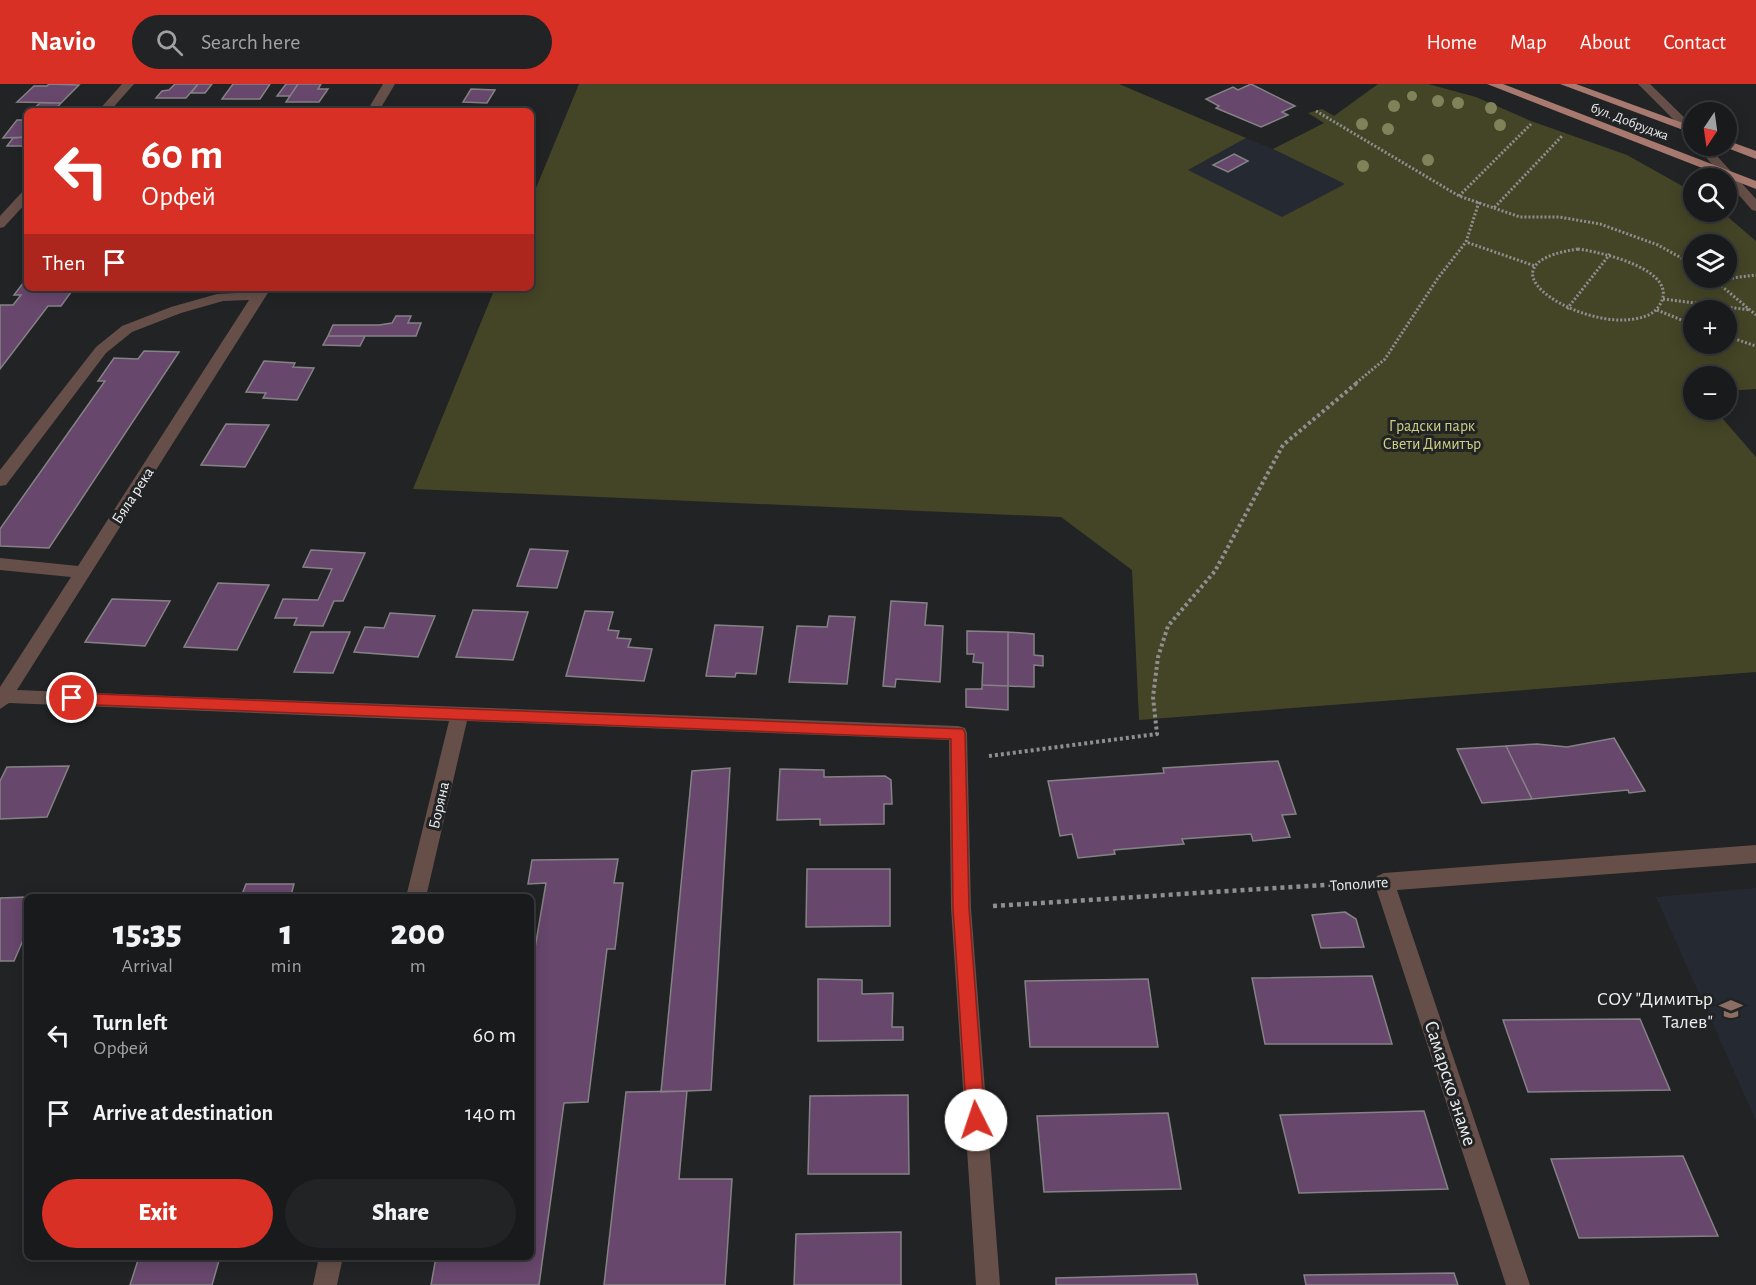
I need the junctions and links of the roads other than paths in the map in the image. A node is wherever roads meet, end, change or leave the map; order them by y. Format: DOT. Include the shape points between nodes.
graph roads {
  1 [pos="128,84"];
  2 [pos="388,84"];
  3 [pos="1493,84"];
  4 [pos="1566,84"];
  5 [pos="1644,84"];
  6 [pos="107,108"];
  7 [pos="375,108"];
  8 [pos="1683,122"];
  9 [pos="1683,128"];
  10 [pos="1737,148"];
  11 [pos="1756,155"];
  12 [pos="1710,156"];
  13 [pos="1711,168"];
  14 [pos="1720,168"];
  15 [pos="1737,178"];
  16 [pos="1756,185"];
  17 [pos="1737,187"];
  18 [pos="24,197"];
  19 [pos="1756,207"];
  20 [pos="0,224"];
  21 [pos="261,292"];
  22 [pos="0,481"];
  23 [pos="0,564"];
  24 [pos="82,572"];
  25 [pos="1,698"];
  26 [pos="460,713"];
  27 [pos="1756,854"];
  28 [pos="1384,882"];
  29 [pos="417,894"];
  30 [pos="330,1260"];
  31 [pos="325,1285"];
  32 [pos="988,1285"];
  33 [pos="1518,1285"];
  1 -- 6 [label="street"];
  2 -- 7 [label="street"];
  3 -- 13 [label="main road, бул. Добруджа"];
  4 -- 9 [label="main road, бул. Добруджа"];
  5 -- 8 [label="street"];
  10 -- 11 [label="main road"];
  12 -- 14 [label="street"];
  15 -- 16 [label="main road, бул. Добруджа"];
  17 -- 19 [label="street"];
  18 -- 20 [label="street"];
  21 -- 22 [label="street" via="176,309 128,329 101,350"];
  21 -- 24 [label="street, Бяла река"];
  23 -- 24 [label="street"];
  24 -- 25 [label="street, Бяла река"];
  25 -- 26 [label="street"];
  26 -- 29 [label="street, Боряна"];
  26 -- 32 [label="street" via="958,733 961,908"];
  27 -- 28 [label="street, Тополите"];
  28 -- 33 [label="street, Самарско знаме"];
  30 -- 31 [label="street"];
}
